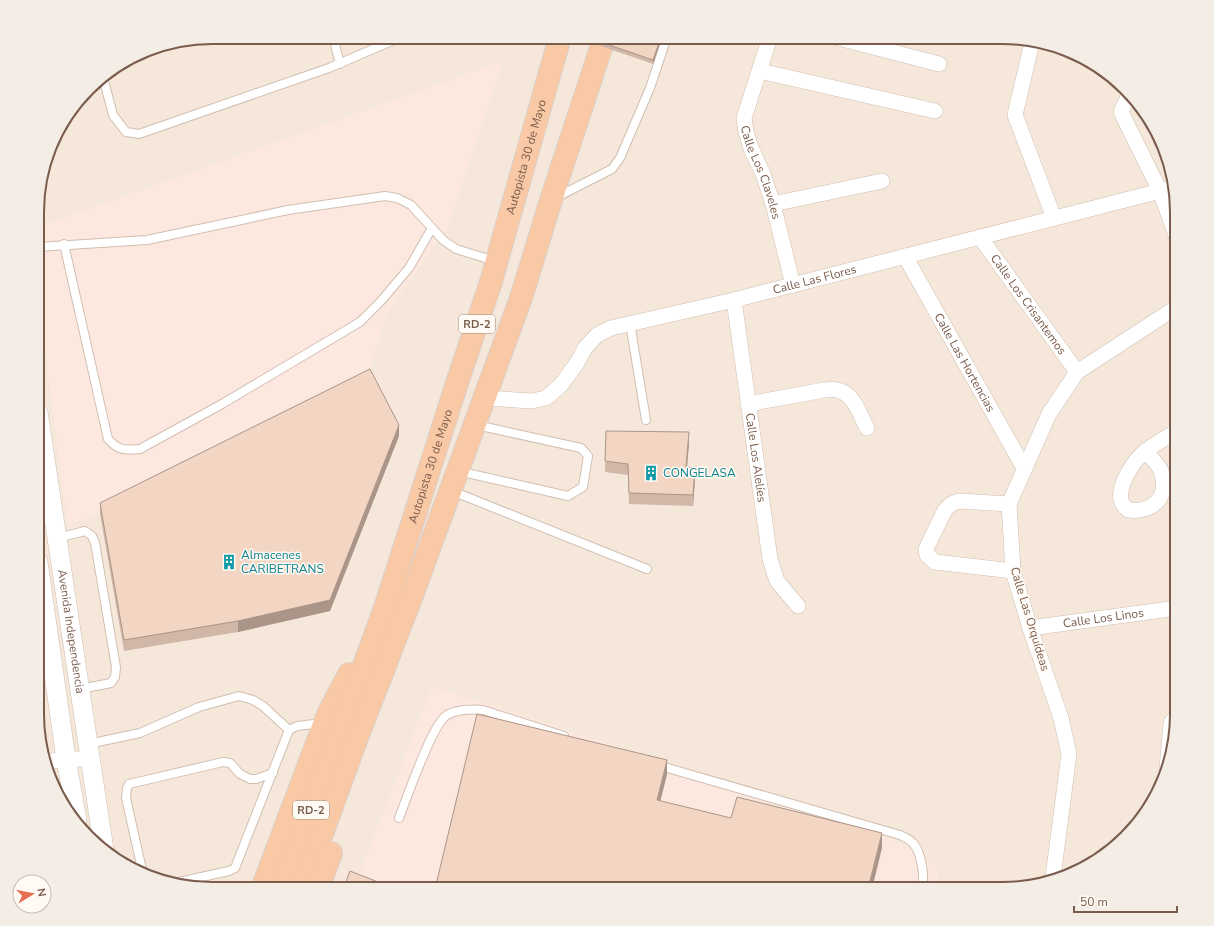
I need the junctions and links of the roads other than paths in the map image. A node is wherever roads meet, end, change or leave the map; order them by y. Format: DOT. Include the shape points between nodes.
graph roads {
  1 [pos="335,44"];
  2 [pos="385,44"];
  3 [pos="558,44"];
  4 [pos="665,44"];
  5 [pos="768,44"];
  6 [pos="862,44"];
  7 [pos="1031,46"];
  8 [pos="601,48"];
  9 [pos="340,64"];
  10 [pos="939,64"];
  11 [pos="760,71"];
  12 [pos="104,84"];
  13 [pos="1126,99"];
  14 [pos="934,111"];
  15 [pos="882,181"];
  16 [pos="1166,190"];
  17 [pos="551,200"];
  18 [pos="773,204"];
  19 [pos="1170,207"];
  20 [pos="1054,218"];
  21 [pos="432,228"];
  22 [pos="980,237"];
  23 [pos="64,244"];
  24 [pos="44,246"];
  25 [pos="905,256"];
  26 [pos="497,261"];
  27 [pos="490,285"];
  28 [pos="793,285"];
  29 [pos="521,298"];
  30 [pos="734,300"];
  31 [pos="1170,312"];
  32 [pos="630,323"];
  33 [pos="1077,372"];
  34 [pos="486,398"];
  35 [pos="748,404"];
  36 [pos="646,420"];
  37 [pos="476,424"];
  38 [pos="867,428"];
  39 [pos="1170,435"];
  40 [pos="1145,451"];
  41 [pos="1024,468"];
  42 [pos="455,481"];
  43 [pos="44,484"];
  44 [pos="1009,504"];
  45 [pos="57,538"];
  46 [pos="647,569"];
  47 [pos="1013,571"];
  48 [pos="410,600"];
  49 [pos="44,604"];
  50 [pos="798,606"];
  51 [pos="1170,609"];
  52 [pos="1030,628"];
  53 [pos="80,689"];
  54 [pos="290,730"];
  55 [pos="340,732"];
  56 [pos="575,739"];
  57 [pos="89,751"];
  58 [pos="66,759"];
  59 [pos="51,761"];
  60 [pos="651,763"];
  61 [pos="273,773"];
  62 [pos="76,812"];
  63 [pos="399,818"];
  64 [pos="103,841"];
  65 [pos="141,867"];
  66 [pos="1053,874"];
  67 [pos="184,880"];
  68 [pos="265,882"];
  69 [pos="285,882"];
  70 [pos="304,882"];
  71 [pos="320,882"];
  72 [pos="923,882"];
  1 -- 9 [label="lane"];
  2 -- 9 [label="lane"];
  3 -- 26 [label="highway, Autopista 30 de Mayo / RD-2"];
  4 -- 17 [label="lane" via="650,88 620,158 612,169"];
  5 -- 11 [label="street, Calle Los Claveles"];
  6 -- 10 [label="street"];
  7 -- 20 [label="street" via="1015,115"];
  8 -- 17 [label="highway, Autopista 30 de Mayo / RD-2"];
  9 -- 12 [label="lane" via="139,134 126,132 113,115"];
  11 -- 14 [label="street"];
  11 -- 18 [label="street, Calle Los Claveles" via="744,118 751,148"];
  13 -- 16 [label="street" via="1121,112"];
  15 -- 18 [label="street"];
  16 -- 19 [label="street"];
  16 -- 20 [label="street, Calle Las Flores"];
  17 -- 29 [label="highway, Autopista 30 de Mayo / RD-2"];
  18 -- 28 [label="street, Calle Los Claveles"];
  20 -- 22 [label="street, Calle Las Flores"];
  21 -- 23 [label="lane" via="411,205 397,198 385,196 288,210 147,240"];
  21 -- 23 [label="lane" via="409,268 360,322 222,404 140,449 125,450 115,447 108,439"];
  21 -- 26 [label="lane" via="456,249"];
  22 -- 25 [label="street, Calle Las Flores"];
  22 -- 33 [label="street, Calle Los Crisantemos"];
  23 -- 24 [label="lane"];
  25 -- 28 [label="street, Calle Las Flores"];
  25 -- 41 [label="street, Calle Las Hortencias"];
  26 -- 27 [label="highway, Autopista 30 de Mayo / RD-2"];
  27 -- 29 [label="highway"];
  27 -- 55 [label="highway, Autopista 30 de Mayo / RD-2" via="385,608"];
  28 -- 30 [label="street, Calle Las Flores"];
  29 -- 34 [label="highway, Autopista 30 de Mayo / RD-2"];
  30 -- 32 [label="street, Calle Las Flores"];
  30 -- 35 [label="street, Calle Los Alelíes"];
  31 -- 33 [label="street, Calle Las Orquídeas"];
  32 -- 34 [label="street, Calle Las Flores" via="611,328 597,336 584,348 577,363 560,386 546,398 532,401"];
  32 -- 36 [label="lane"];
  33 -- 41 [label="street, Calle Las Orquídeas" via="1049,414"];
  34 -- 37 [label="highway, Autopista 30 de Mayo / RD-2"];
  35 -- 38 [label="street" via="824,390 837,390 849,394"];
  35 -- 50 [label="street, Calle Los Alelíes" via="770,559 777,581"];
  37 -- 42 [label="highway, Autopista 30 de Mayo / RD-2"];
  37 -- 42 [label="lane" via="581,448 588,456 583,487 568,496"];
  39 -- 40 [label="street"];
  41 -- 44 [label="street, Calle Las Orquídeas"];
  42 -- 46 [label="lane"];
  42 -- 48 [label="highway, Autopista 30 de Mayo / RD-2"];
  43 -- 45 [label="street, Avenida Independencia"];
  44 -- 47 [label="street, Calle Las Orquídeas"];
  44 -- 47 [label="street" via="959,501 951,504 945,510 926,549 927,555 935,562"];
  45 -- 53 [label="street, Avenida Independencia"];
  45 -- 53 [label="lane" via="85,532 92,536 116,667 115,677 111,683"];
  47 -- 52 [label="street, Calle Las Orquídeas"];
  48 -- 55 [label="highway, Autopista 30 de Mayo / RD-2"];
  48 -- 71 [label="highway" via="391,683"];
  49 -- 58 [label="street, Avenida Independencia"];
  51 -- 52 [label="street, Calle Los Linos"];
  52 -- 66 [label="street, Calle Las Orquídeas" via="1061,718 1068,754"];
  53 -- 57 [label="street, Avenida Independencia"];
  54 -- 55 [label="lane" via="297,726"];
  54 -- 57 [label="lane" via="263,706 239,696 199,707 140,733"];
  54 -- 61 [label="lane"];
  55 -- 68 [label="highway"];
  55 -- 69 [label="highway, Autopista 30 de Mayo / RD-2"];
  55 -- 70 [label="highway, Autopista 30 de Mayo / RD-2"];
  56 -- 63 [label="lane" via="483,710 458,710 446,716 432,734"];
  57 -- 58 [label="street"];
  57 -- 64 [label="street, Avenida Independencia"];
  58 -- 59 [label="street"];
  58 -- 62 [label="street, Avenida Independencia"];
  60 -- 72 [label="lane" via="900,835 912,842 918,850"];
  61 -- 65 [label="lane" via="250,779 240,774 230,763 223,762 129,784 126,798"];
  61 -- 67 [label="lane" via="235,868"];
}
